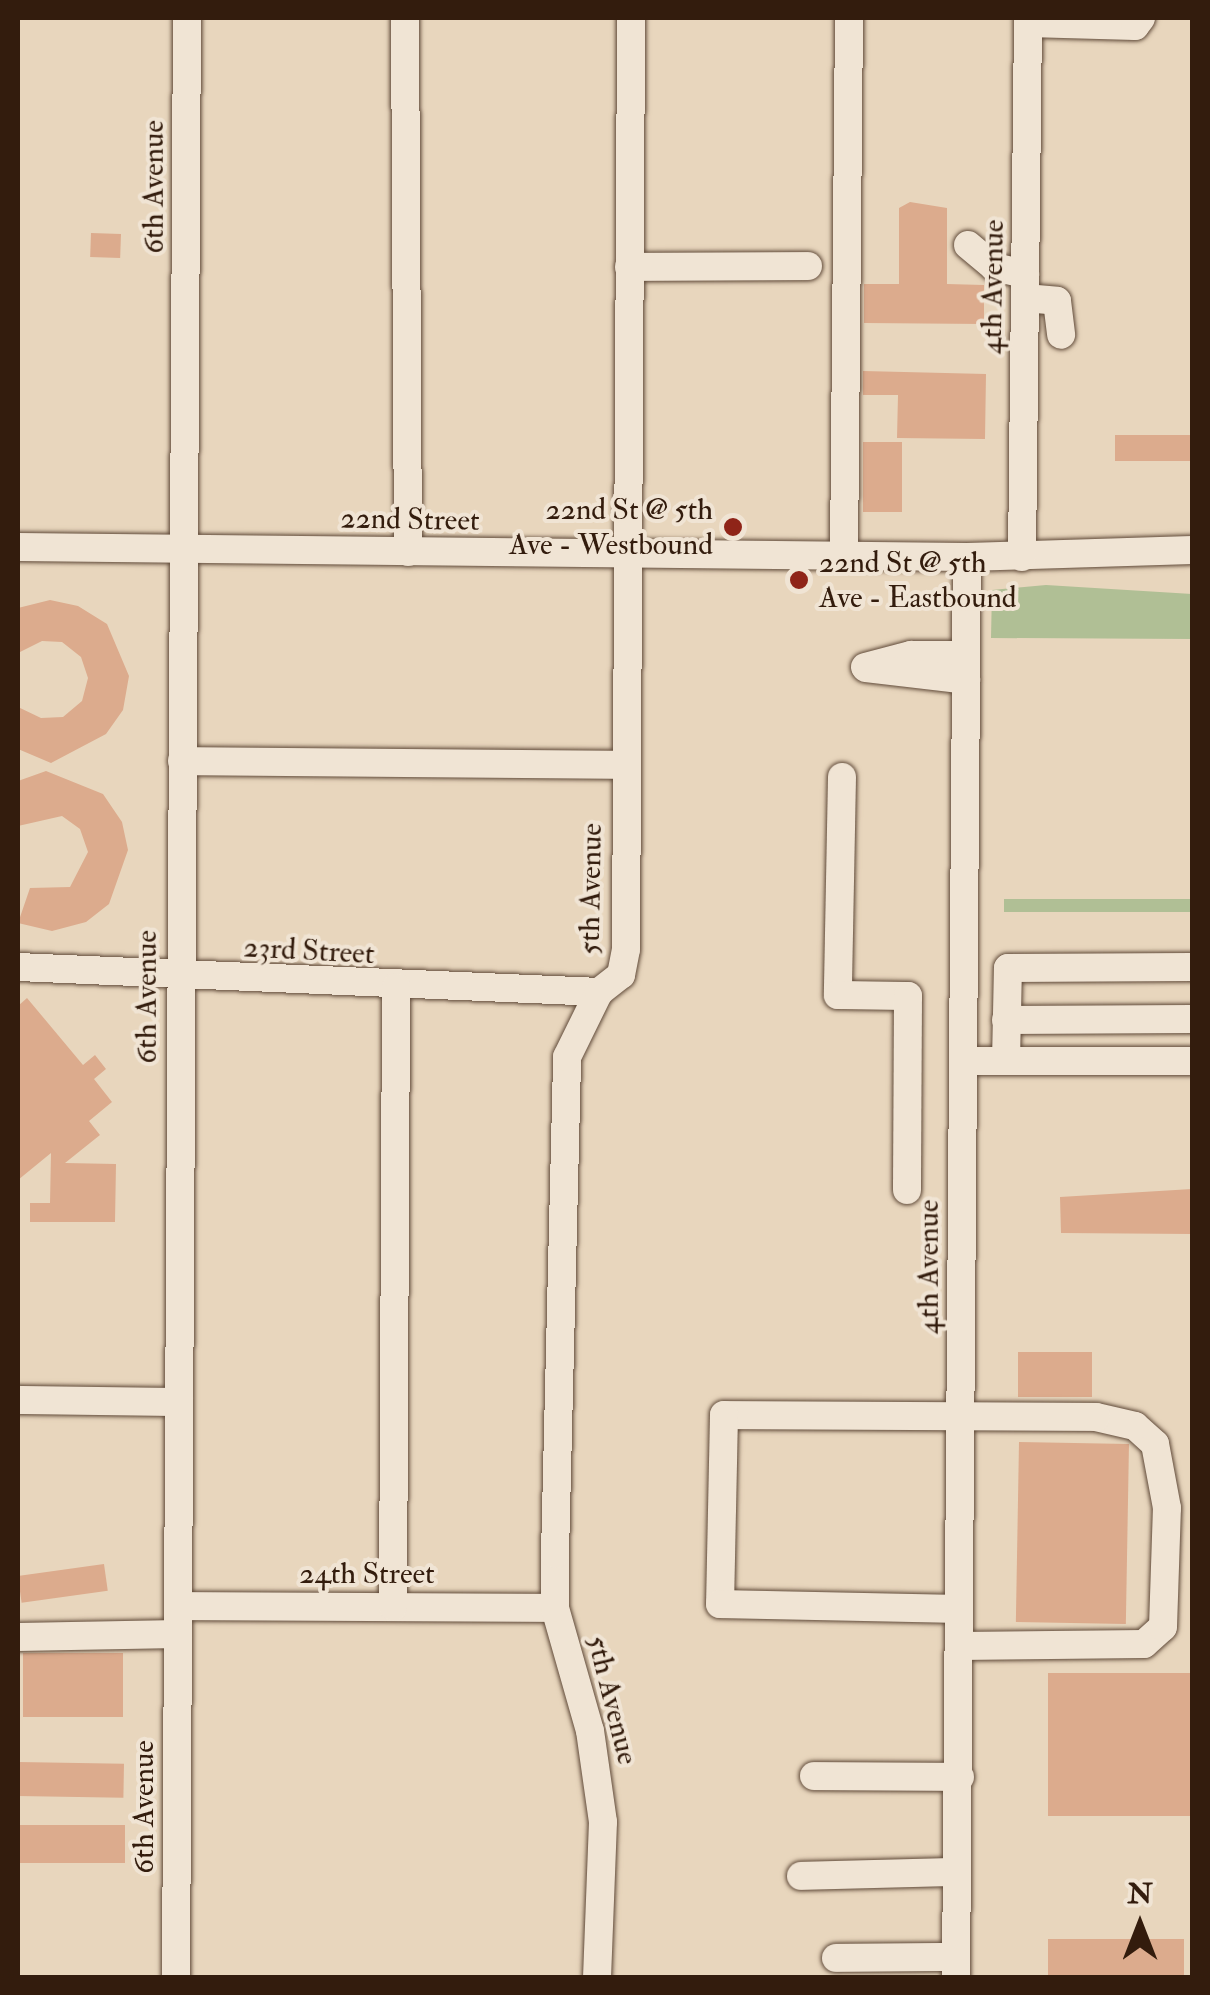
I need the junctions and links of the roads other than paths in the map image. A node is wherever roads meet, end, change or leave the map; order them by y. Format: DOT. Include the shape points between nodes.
graph roads {
  1 [pos="187,18"];
  2 [pos="405,18"];
  3 [pos="631,18"];
  4 [pos="849,18"];
  5 [pos="1028,20"];
  6 [pos="1138,22"];
  7 [pos="968,244"];
  8 [pos="808,266"];
  9 [pos="628,267"];
  10 [pos="1025,286"];
  11 [pos="1061,335"];
  12 [pos="18,548"];
  13 [pos="183,549"];
  14 [pos="1192,550"];
  15 [pos="408,552"];
  16 [pos="626,555"];
  17 [pos="844,556"];
  18 [pos="967,557"];
  19 [pos="1022,557"];
  20 [pos="1162,557"];
  21 [pos="1192,566"];
  22 [pos="182,760"];
  23 [pos="626,765"];
  24 [pos="842,777"];
  25 [pos="18,967"];
  26 [pos="1192,968"];
  27 [pos="179,972"];
  28 [pos="396,988"];
  29 [pos="599,992"];
  30 [pos="1192,1019"];
  31 [pos="1006,1020"];
  32 [pos="1192,1060"];
  33 [pos="964,1061"];
  34 [pos="1006,1061"];
  35 [pos="907,1190"];
  36 [pos="18,1400"];
  37 [pos="179,1402"];
  38 [pos="962,1414"];
  39 [pos="393,1607"];
  40 [pos="555,1608"];
  41 [pos="959,1609"];
  42 [pos="178,1620"];
  43 [pos="18,1637"];
  44 [pos="959,1646"];
  45 [pos="814,1776"];
  46 [pos="960,1777"];
  47 [pos="958,1872"];
  48 [pos="800,1876"];
  49 [pos="836,1958"];
  50 [pos="956,1968"];
  51 [pos="176,1978"];
  52 [pos="598,1978"];
  1 -- 13 [label="street, 6th Avenue"];
  2 -- 15 [label="street"];
  3 -- 9 [label="street, 5th Avenue"];
  4 -- 17 [label="street"];
  5 -- 6 [label="street"];
  5 -- 10 [label="street, 4th Avenue"];
  7 -- 10 [label="street"];
  8 -- 9 [label="street"];
  9 -- 16 [label="street, 5th Avenue"];
  10 -- 11 [label="street" via="1057,302"];
  10 -- 19 [label="street, 4th Avenue"];
  12 -- 13 [label="street, 22nd Street"];
  13 -- 15 [label="street, 22nd Street"];
  13 -- 22 [label="street, 6th Avenue"];
  14 -- 20 [label="street, 22nd Street"];
  15 -- 16 [label="street, 22nd Street"];
  16 -- 17 [label="street, 22nd Street"];
  16 -- 23 [label="street, 5th Avenue"];
  17 -- 18 [label="street, 22nd Street"];
  18 -- 19 [label="street, 22nd Street"];
  18 -- 33 [label="street, 4th Avenue"];
  19 -- 20 [label="street, 22nd Street"];
  20 -- 21 [label="street, 22nd Street"];
  22 -- 23 [label="street"];
  22 -- 27 [label="street, 6th Avenue"];
  23 -- 29 [label="street, 5th Avenue" via="626,949 621,975"];
  24 -- 35 [label="street" via="838,995 908,996"];
  25 -- 27 [label="street, 23rd Street"];
  26 -- 31 [label="street" via="1008,968"];
  27 -- 28 [label="street, 23rd Street"];
  27 -- 37 [label="street, 6th Avenue"];
  28 -- 29 [label="street, 23rd Street"];
  28 -- 39 [label="street"];
  29 -- 40 [label="street, 5th Avenue" via="567,1057"];
  30 -- 31 [label="street"];
  31 -- 34 [label="street"];
  32 -- 34 [label="street"];
  33 -- 34 [label="street"];
  33 -- 38 [label="street, 4th Avenue"];
  36 -- 37 [label="street"];
  37 -- 42 [label="street, 6th Avenue"];
  38 -- 41 [label="street, 4th Avenue"];
  38 -- 41 [label="street" via="724,1415 720,1604"];
  38 -- 44 [label="street" via="1096,1417 1135,1426 1155,1444 1170,1596 1163,1627 1144,1644"];
  39 -- 40 [label="street, 24th Street"];
  39 -- 42 [label="street, 24th Street"];
  40 -- 52 [label="street, 5th Avenue" via="600,1794"];
  41 -- 44 [label="street, 4th Avenue"];
  42 -- 43 [label="street, 24th Street"];
  42 -- 51 [label="street, 6th Avenue"];
  44 -- 46 [label="street, 4th Avenue"];
  45 -- 46 [label="street"];
  46 -- 47 [label="street, 4th Avenue"];
  47 -- 48 [label="street"];
  47 -- 50 [label="street, 4th Avenue"];
  49 -- 50 [label="street"];
}
